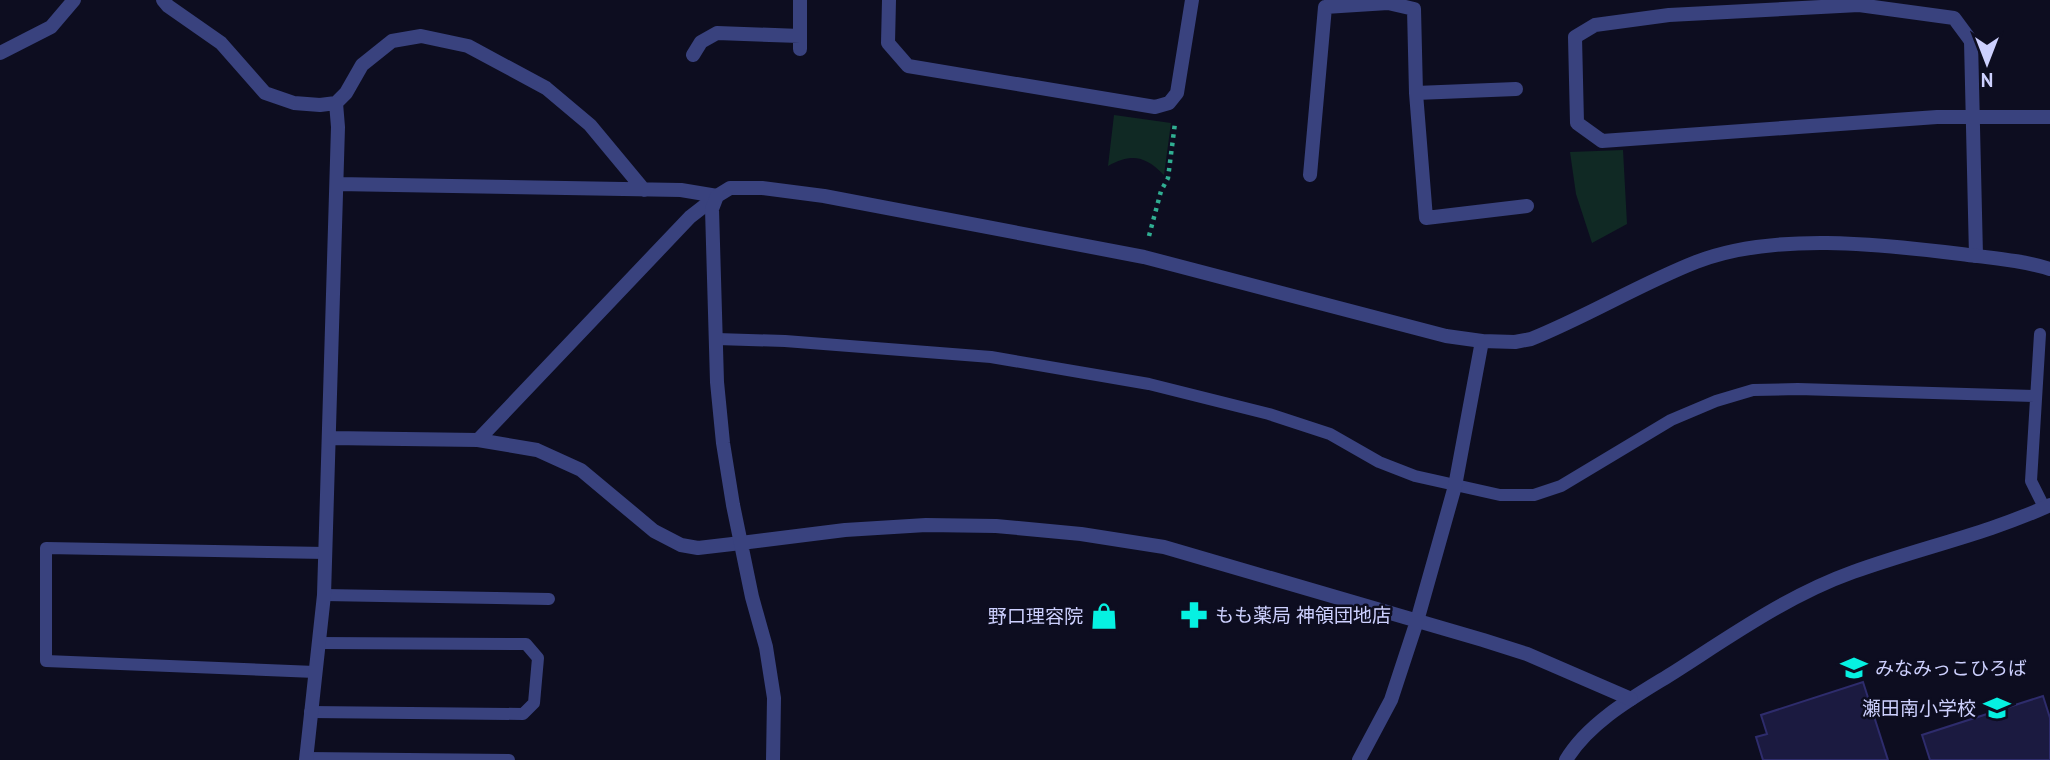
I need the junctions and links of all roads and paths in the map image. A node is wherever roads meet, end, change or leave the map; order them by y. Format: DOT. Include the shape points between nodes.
graph roads {
  1 [pos="74,0"];
  2 [pos="163,0"];
  3 [pos="800,0"];
  4 [pos="889,0"];
  5 [pos="1192,0"];
  6 [pos="1387,2"];
  7 [pos="0,54"];
  8 [pos="693,55"];
  9 [pos="1516,89"];
  10 [pos="1416,93"];
  11 [pos="336,103"];
  12 [pos="1169,103"];
  13 [pos="1973,117"];
  14 [pos="2050,117"];
  15 [pos="1310,175"];
  16 [pos="337,184"];
  17 [pos="644,190"];
  18 [pos="717,196"];
  19 [pos="1527,206"];
  20 [pos="1976,256"];
  21 [pos="1144,257"];
  22 [pos="2050,269"];
  23 [pos="2040,334"];
  24 [pos="717,339"];
  25 [pos="1482,341"];
  26 [pos="2034,396"];
  27 [pos="330,438"];
  28 [pos="478,440"];
  29 [pos="1455,486"];
  30 [pos="2047,506"];
  31 [pos="741,543"];
  32 [pos="326,553"];
  33 [pos="324,595"];
  34 [pos="549,599"];
  35 [pos="1417,621"];
  36 [pos="318,643"];
  37 [pos="315,672"];
  38 [pos="1631,699"];
  39 [pos="310,712"];
  40 [pos="306,759"];
  41 [pos="509,760"];
  42 [pos="773,760"];
  43 [pos="1359,760"];
  44 [pos="1566,760"];
  1 -- 7 [label="street" via="51,27"];
  2 -- 11 [label="street" via="221,43 265,93 294,103"];
  3 -- 8 [label="street" via="800,42 717,33 701,42"];
  4 -- 12 [label="street" via="888,43 908,66 1155,107"];
  5 -- 12 [label="street" via="1177,93"];
  6 -- 10 [label="street" via="1414,9"];
  6 -- 15 [label="street" via="1325,7"];
  9 -- 10 [label="street"];
  10 -- 19 [label="street" via="1426,218"];
  11 -- 16 [label="street"];
  11 -- 17 [label="street" via="362,65 392,41 421,36 468,46 546,88 590,125"];
  12 -- 21 [label="path" via="1175,119 1168,178"];
  13 -- 13 [label="street" via="1602,141 1577,123 1575,37 1595,25 1669,15 1846,5 1954,18 1971,41"];
  13 -- 14 [label="street"];
  13 -- 20 [label="street"];
  16 -- 17 [label="street"];
  16 -- 27 [label="street"];
  17 -- 18 [label="street"];
  18 -- 21 [label="street" via="730,188 762,188 824,196"];
  18 -- 24 [label="street" via="712,209"];
  18 -- 28 [label="street" via="690,217"];
  20 -- 22 [label="street"];
  20 -- 25 [label="street" via="1844,243 1735,251 1697,261 1531,338"];
  21 -- 25 [label="street" via="1417,330"];
  23 -- 26 [label="lane"];
  24 -- 29 [label="lane" via="991,357 1149,384 1330,434 1379,462"];
  24 -- 31 [label="street" via="723,443"];
  25 -- 29 [label="street"];
  26 -- 29 [label="lane" via="1753,390 1671,420 1584,474 1534,495 1500,495"];
  26 -- 30 [label="lane" via="2031,481"];
  27 -- 28 [label="street"];
  27 -- 32 [label="street"];
  28 -- 31 [label="street" via="537,450 581,470 654,531 681,545 698,548"];
  29 -- 35 [label="street"];
  30 -- 38 [label="street" via="2020,519 1852,572 1794,597"];
  31 -- 35 [label="street" via="926,525 1081,534 1164,547"];
  31 -- 42 [label="street" via="774,698"];
  32 -- 33 [label="street"];
  32 -- 37 [label="lane" via="46,548 46,661"];
  33 -- 34 [label="lane"];
  33 -- 36 [label="street"];
  35 -- 38 [label="street" via="1527,654"];
  35 -- 43 [label="street" via="1391,700"];
  36 -- 37 [label="street"];
  36 -- 39 [label="lane" via="526,644 538,658 534,703 523,714"];
  37 -- 39 [label="street"];
  38 -- 44 [label="street" via="1592,730"];
  39 -- 40 [label="street"];
  40 -- 41 [label="lane"];
}
